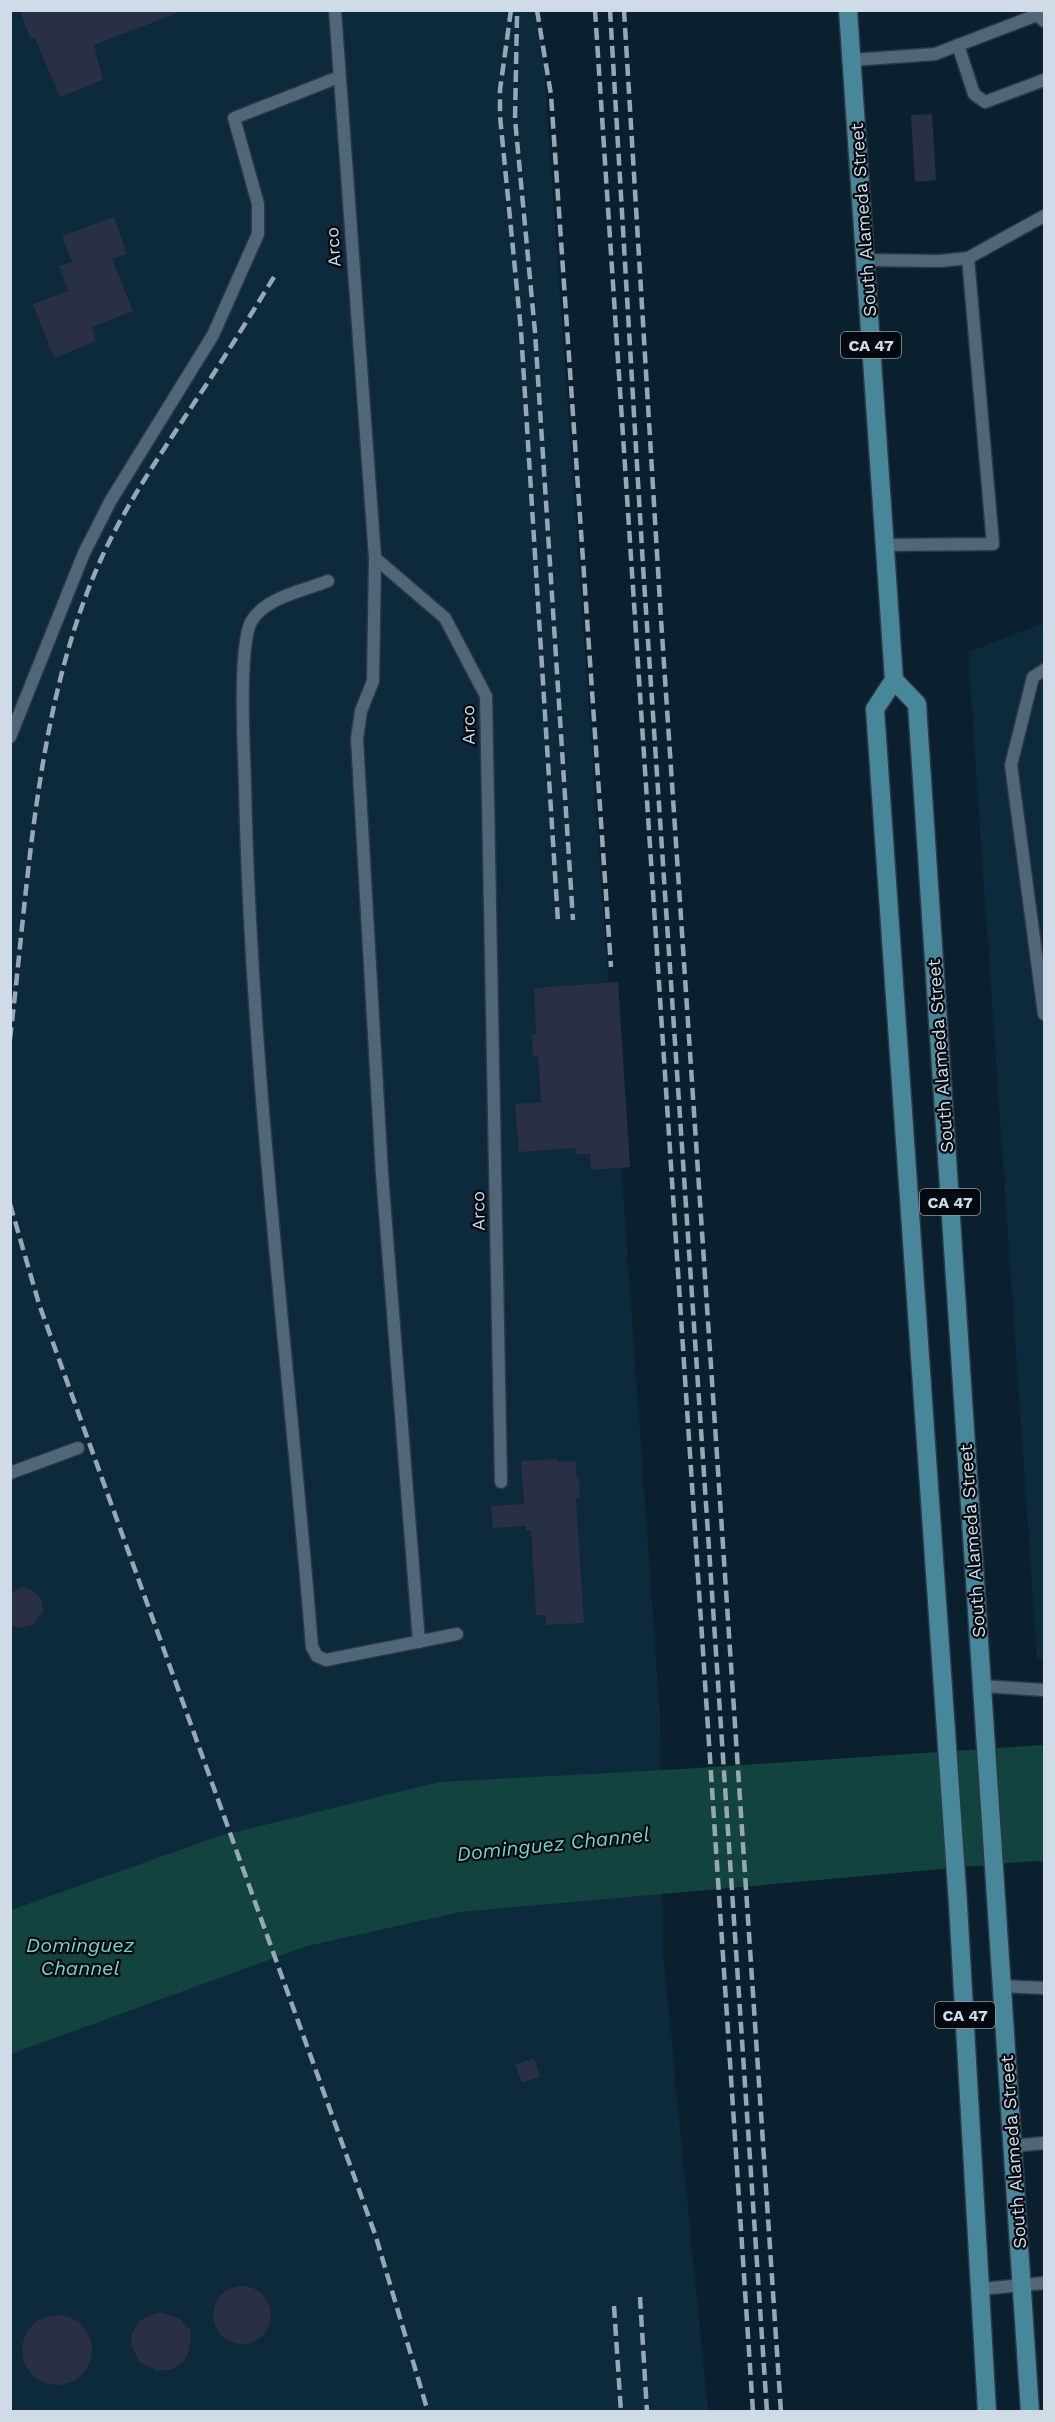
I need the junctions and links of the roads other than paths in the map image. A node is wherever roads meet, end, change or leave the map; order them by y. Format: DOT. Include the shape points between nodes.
graph roads {
  1 [pos="335,10"];
  2 [pos="848,10"];
  3 [pos="1044,21"];
  4 [pos="958,45"];
  5 [pos="852,60"];
  6 [pos="339,77"];
  7 [pos="1044,80"];
  8 [pos="1044,216"];
  9 [pos="968,258"];
  10 [pos="866,260"];
  11 [pos="884,545"];
  12 [pos="375,558"];
  13 [pos="328,581"];
  14 [pos="1044,670"];
  15 [pos="894,680"];
  16 [pos="10,737"];
  17 [pos="1044,1014"];
  18 [pos="78,1448"];
  19 [pos="10,1473"];
  20 [pos="501,1482"];
  21 [pos="457,1634"];
  22 [pos="419,1642"];
  23 [pos="1044,1690"];
  24 [pos="982,1693"];
  25 [pos="1002,1986"];
  26 [pos="1044,1988"];
  27 [pos="1044,2143"];
  28 [pos="1012,2146"];
  29 [pos="1044,2283"];
  30 [pos="1022,2285"];
  31 [pos="980,2289"];
  32 [pos="987,2412"];
  33 [pos="1030,2412"];
  1 -- 6 [label="lane, Arco"];
  2 -- 5 [label="main road, South Alameda Street / CA 47"];
  3 -- 4 [label="lane" via="1037,15"];
  4 -- 5 [label="lane" via="935,54"];
  4 -- 7 [label="lane" via="979,100 985,102"];
  5 -- 10 [label="main road, South Alameda Street / CA 47"];
  6 -- 12 [label="lane, Arco"];
  6 -- 16 [label="lane" via="234,118 258,204 258,234 213,335 111,500 84,553"];
  8 -- 9 [label="lane"];
  9 -- 10 [label="lane"];
  9 -- 11 [label="lane" via="993,544"];
  10 -- 11 [label="main road, South Alameda Street / CA 47"];
  11 -- 15 [label="main road, South Alameda Street / CA 47"];
  12 -- 20 [label="lane, Arco" via="445,618 486,696"];
  12 -- 22 [label="lane" via="373,681 361,711 357,739 382,1174"];
  13 -- 22 [label="lane" via="268,604 250,624 247,638 243,707 248,908 268,1186 312,1647 317,1656 326,1660"];
  14 -- 17 [label="lane" via="1034,677 1011,765"];
  15 -- 24 [label="main road, South Alameda Street / CA 47" via="917,704"];
  15 -- 31 [label="main road, CA 47" via="875,709 958,1904"];
  18 -- 19 [label="lane"];
  21 -- 22 [label="lane"];
  23 -- 24 [label="lane"];
  24 -- 25 [label="main road, South Alameda Street / CA 47"];
  25 -- 26 [label="lane"];
  25 -- 28 [label="main road, South Alameda Street / CA 47"];
  27 -- 28 [label="lane"];
  28 -- 30 [label="main road, South Alameda Street / CA 47"];
  29 -- 30 [label="lane"];
  30 -- 31 [label="lane"];
  30 -- 33 [label="main road, South Alameda Street / CA 47"];
  31 -- 32 [label="main road, CA 47"];
}
